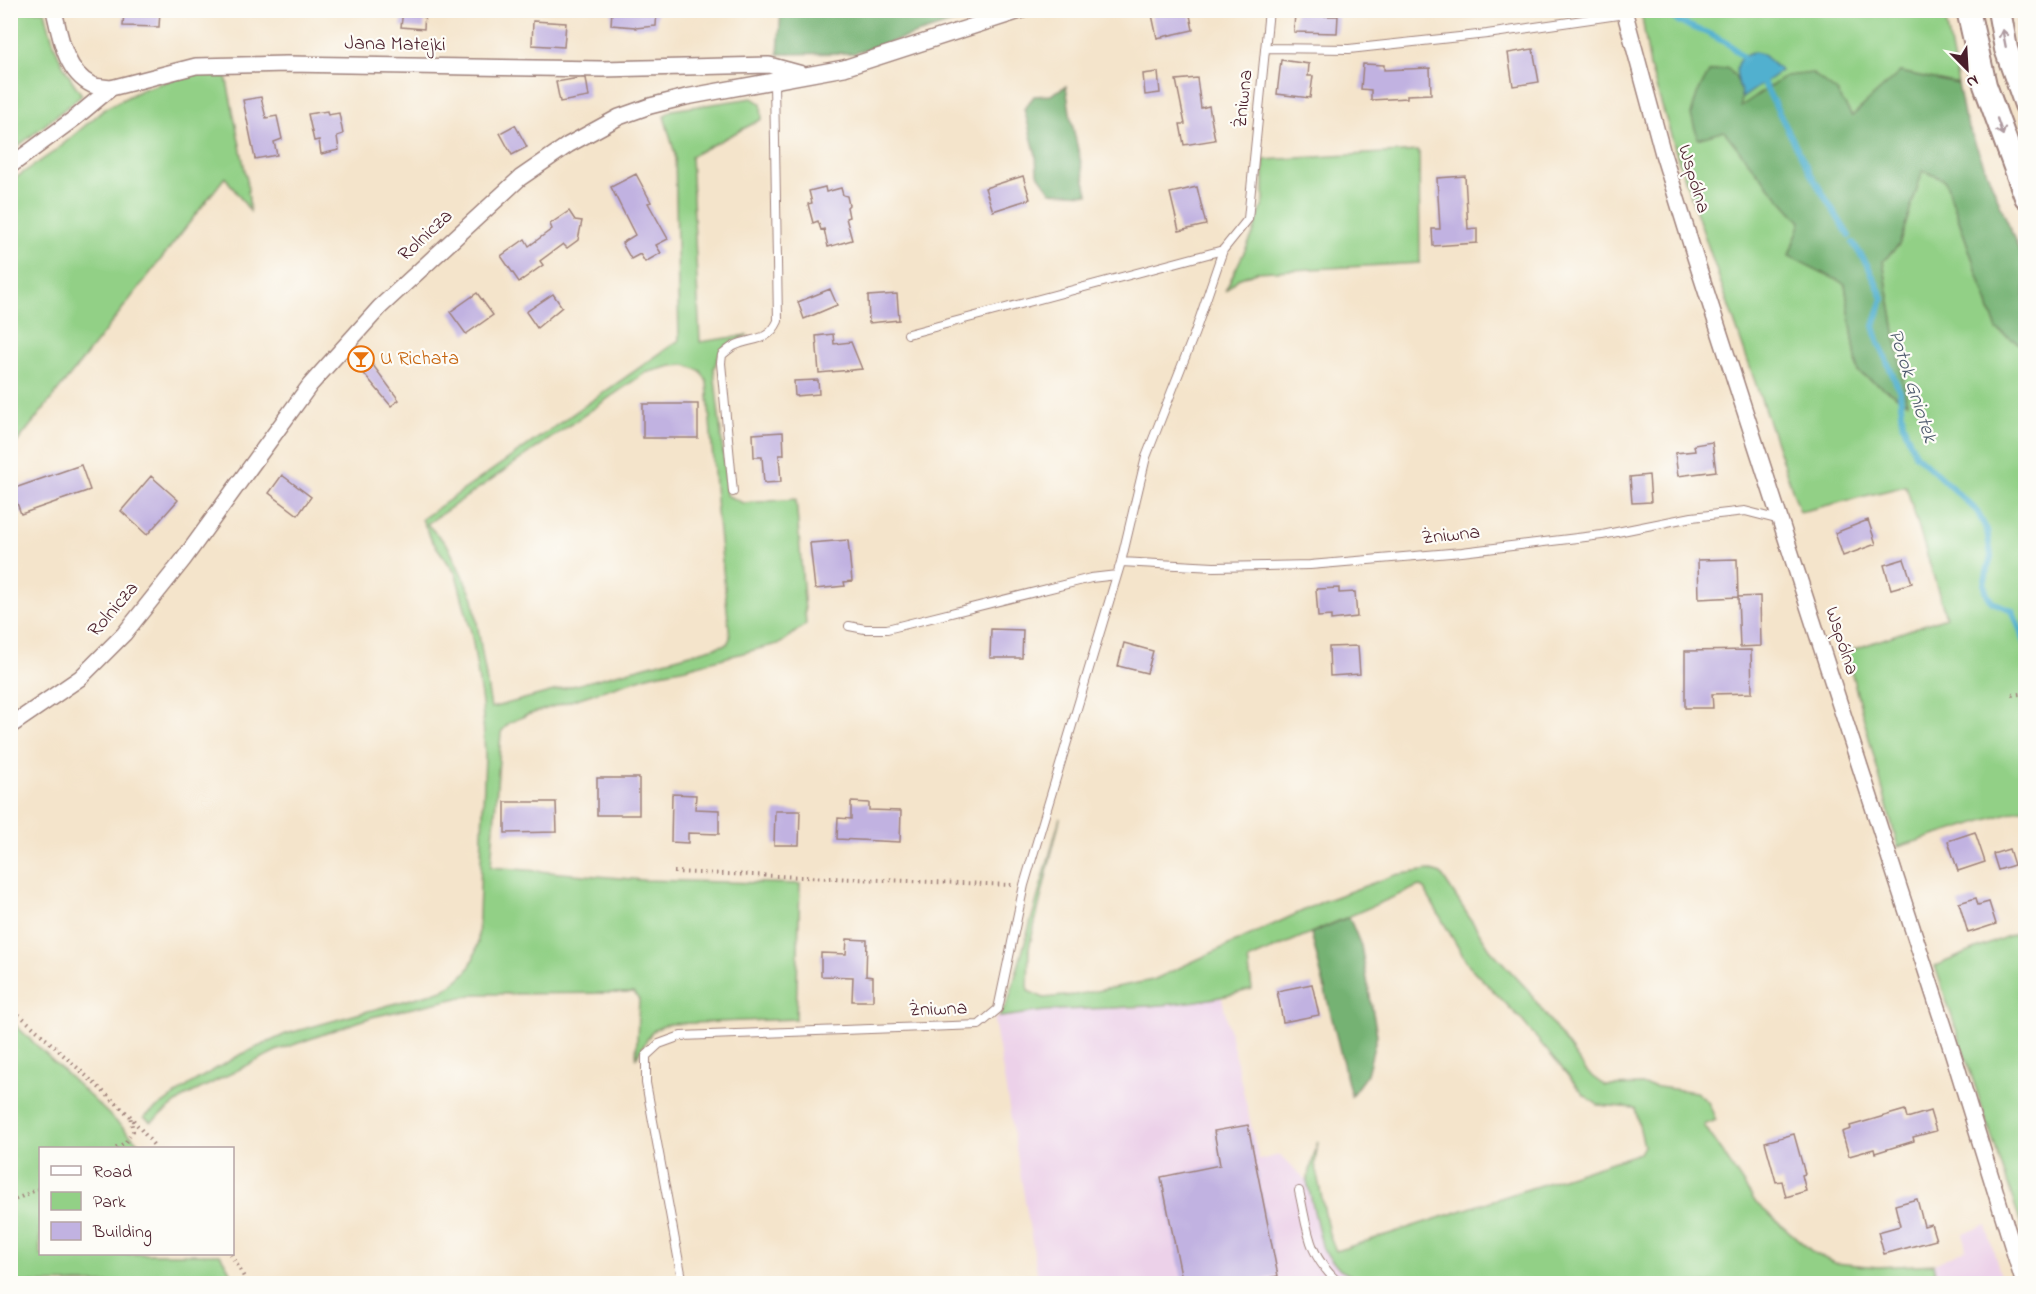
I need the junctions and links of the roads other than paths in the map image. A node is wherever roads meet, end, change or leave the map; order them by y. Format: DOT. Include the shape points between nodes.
graph roads {
  1 [pos="54,10"];
  2 [pos="1023,10"];
  3 [pos="1269,10"];
  4 [pos="1968,10"];
  5 [pos="1999,10"];
  6 [pos="1625,12"];
  7 [pos="1265,48"];
  8 [pos="807,76"];
  9 [pos="774,82"];
  10 [pos="111,88"];
  11 [pos="2025,105"];
  12 [pos="10,166"];
  13 [pos="2025,197"];
  14 [pos="1224,250"];
  15 [pos="908,334"];
  16 [pos="733,492"];
  17 [pos="1780,520"];
  18 [pos="1121,562"];
  19 [pos="1117,575"];
  20 [pos="849,626"];
  21 [pos="10,726"];
  22 [pos="1299,1191"];
  23 [pos="683,1284"];
  24 [pos="1340,1284"];
  25 [pos="2024,1284"];
  1 -- 10 [label="street" via="63,49 76,72 92,85"];
  2 -- 8 [label="street, Rolnicza" via="844,68"];
  3 -- 7 [label="lane, Żniwna"];
  4 -- 13 [label="main road, one-way" via="1985,85"];
  11 -- 5 [label="main road, one-way" via="2006,49"];
  6 -- 7 [label="lane" via="1487,34 1349,49"];
  6 -- 17 [label="street, Wspólna" via="1667,166"];
  7 -- 14 [label="lane, Żniwna" via="1248,219"];
  8 -- 9 [label="street, Rolnicza"];
  8 -- 10 [label="street, Jana Matejki" via="769,65 602,69 287,64 196,66"];
  9 -- 16 [label="lane" via="778,321 774,331 763,338 734,346 722,355"];
  9 -- 21 [label="street, Rolnicza" via="686,97 619,117 520,178 380,307 310,385 124,634 80,678"];
  10 -- 12 [label="street, Jana Matejki"];
  14 -- 15 [label="lane"];
  14 -- 18 [label="lane, Żniwna" via="1146,457"];
  17 -- 18 [label="lane, Żniwna" via="1745,511 1602,535 1310,565 1214,567"];
  17 -- 25 [label="street, Wspólna"];
  18 -- 19 [label="lane, Żniwna"];
  19 -- 20 [label="lane" via="1091,578 887,629"];
  19 -- 23 [label="lane, Żniwna" via="1024,885 998,1009 979,1024 681,1036 659,1044 646,1056 646,1083"];
  22 -- 24 [label="lane" via="1313,1252 1324,1270"];
}
